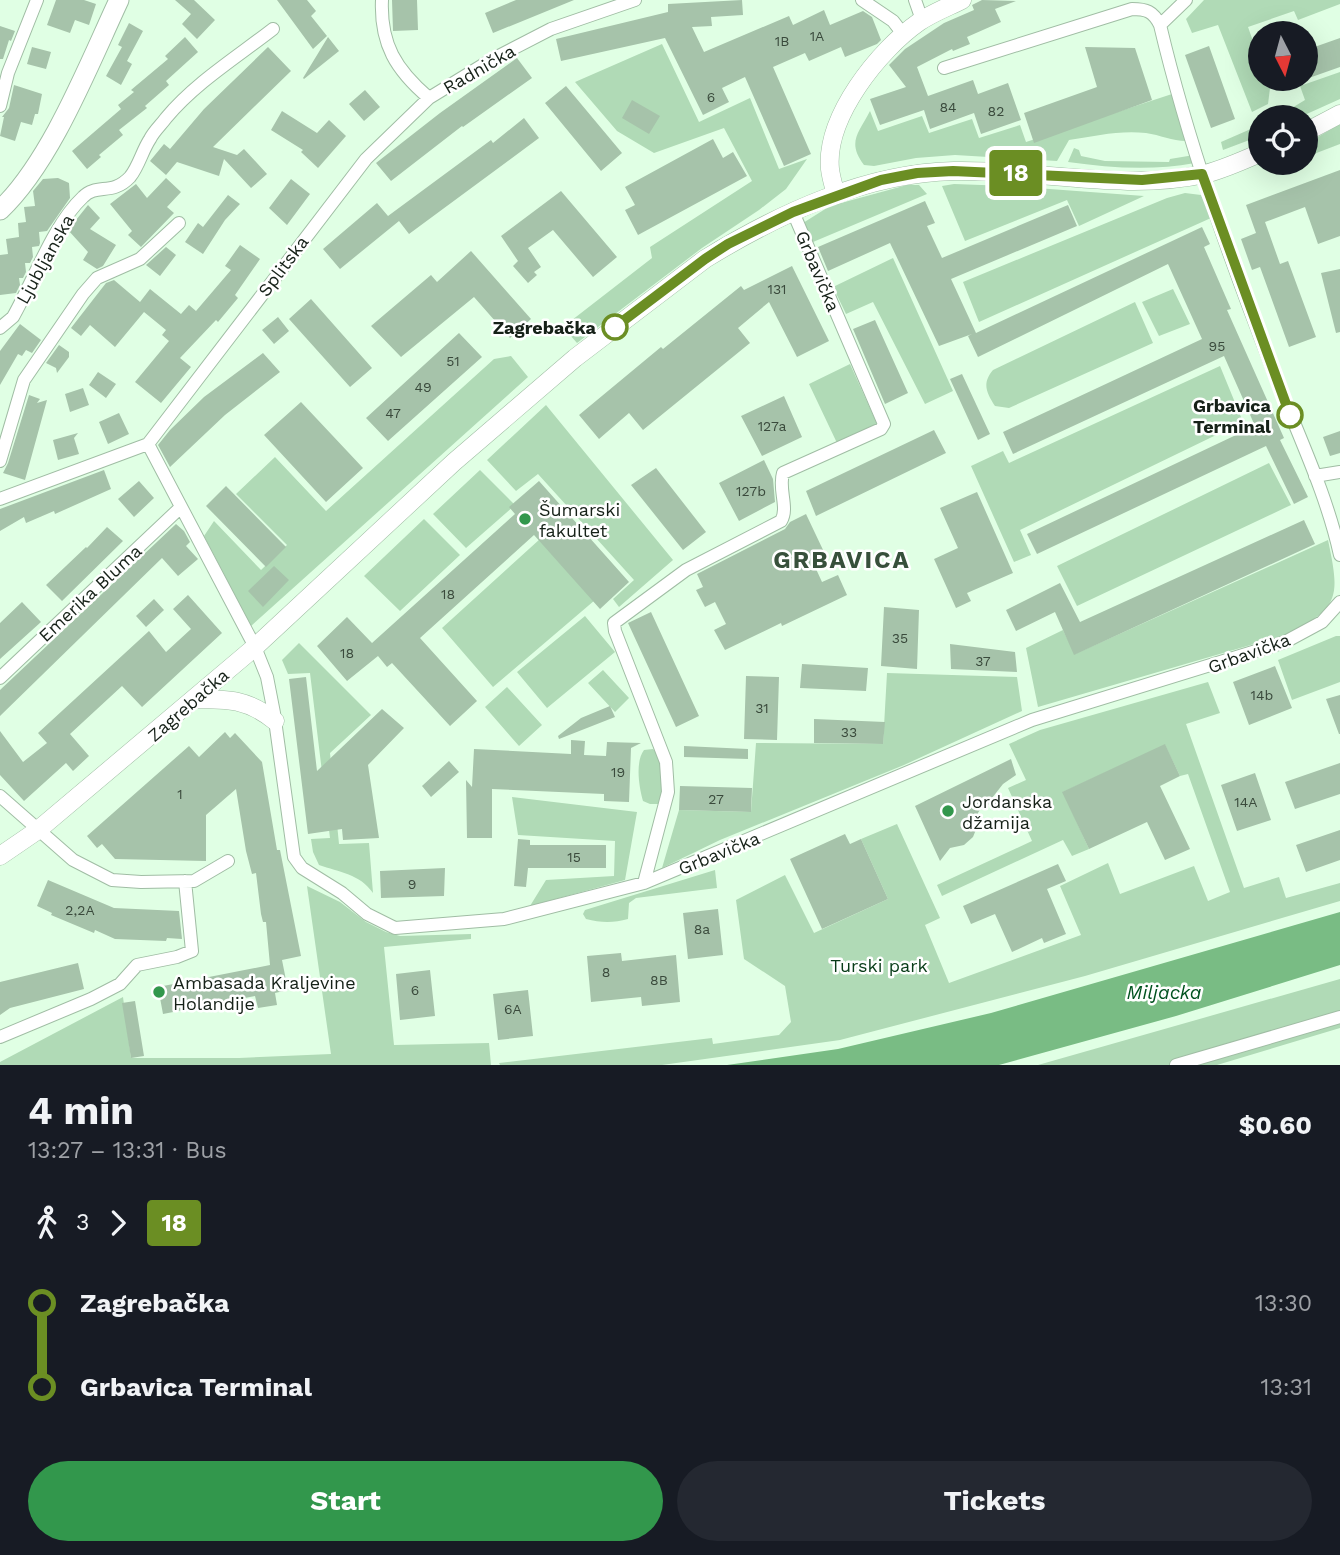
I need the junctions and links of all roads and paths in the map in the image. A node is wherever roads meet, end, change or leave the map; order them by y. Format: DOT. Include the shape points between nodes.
graph roads {
  1 [pos="37,0"];
  2 [pos="119,0"];
  3 [pos="382,0"];
  4 [pos="635,0"];
  5 [pos="862,0"];
  6 [pos="915,0"];
  7 [pos="962,0"];
  8 [pos="1186,0"];
  9 [pos="922,20"];
  10 [pos="1160,25"];
  11 [pos="273,29"];
  12 [pos="903,34"];
  13 [pos="944,68"];
  14 [pos="4,71"];
  15 [pos="429,98"];
  16 [pos="0,106"];
  17 [pos="1340,114"];
  18 [pos="1318,126"];
  19 [pos="1248,157"];
  20 [pos="1202,174"];
  21 [pos="836,195"];
  22 [pos="0,210"];
  23 [pos="793,212"];
  24 [pos="179,223"];
  25 [pos="0,328"];
  26 [pos="148,444"];
  27 [pos="0,461"];
  28 [pos="1340,472"];
  29 [pos="1315,476"];
  30 [pos="0,499"];
  31 [pos="180,508"];
  32 [pos="1340,555"];
  33 [pos="1340,602"];
  34 [pos="255,648"];
  35 [pos="0,678"];
  36 [pos="195,699"];
  37 [pos="275,721"];
  38 [pos="0,796"];
  39 [pos="38,830"];
  40 [pos="0,856"];
  41 [pos="228,861"];
  42 [pos="185,881"];
  43 [pos="644,883"];
  44 [pos="1340,1017"];
  45 [pos="0,1037"];
  46 [pos="1176,1065"];
  1 -- 14 [label="street"];
  2 -- 22 [label="main road" via="43,153"];
  3 -- 15 [label="street, Radnička" via="382,26 395,63"];
  4 -- 15 [label="street, Radnička" via="551,29"];
  5 -- 12 [label="street" via="893,21"];
  6 -- 9 [label="street"];
  7 -- 9 [label="main road"];
  8 -- 10 [label="street"];
  9 -- 12 [label="main road"];
  10 -- 13 [label="street" via="1145,9 1132,9"];
  10 -- 20 [label="street"];
  11 -- 25 [label="street, Ljubljanska" via="169,114 121,185 82,197 61,222 13,317"];
  12 -- 21 [label="main road" via="859,87 836,128 830,169"];
  14 -- 16 [label="street"];
  15 -- 26 [label="street, Splitska" via="366,159"];
  17 -- 18 [label="main road"];
  19 -- 20 [label="main road"];
  20 -- 21 [label="main road" via="1142,180 917,173"];
  20 -- 29 [label="street"];
  21 -- 23 [label="main road, Zagrebačka"];
  23 -- 34 [label="main road, Zagrebačka" via="705,259 575,358 422,490"];
  23 -- 43 [label="street, Grbavička" via="884,424 783,473 781,521 686,570 614,624 666,762 668,779"];
  24 -- 27 [label="street" via="140,259 96,278 83,294 24,380"];
  26 -- 30 [label="street"];
  26 -- 31 [label="street"];
  28 -- 29 [label="street"];
  29 -- 32 [label="street"];
  31 -- 34 [label="street"];
  31 -- 35 [label="street, Emerika Bluma"];
  33 -- 43 [label="street, Grbavička" via="1322,622 1285,642 1032,720"];
  34 -- 36 [label="main road, Zagrebačka"];
  34 -- 37 [label="street, Grbavička" via="267,677"];
  36 -- 37 [label="main road" via="250,704"];
  36 -- 39 [label="main road, Zagrebačka"];
  37 -- 43 [label="street, Grbavička" via="294,857 302,868 367,914 395,928 504,919"];
  38 -- 39 [label="street"];
  39 -- 40 [label="main road, Zagrebačka"];
  39 -- 42 [label="street" via="73,860 111,880"];
  41 -- 42 [label="street" via="194,881"];
  42 -- 45 [label="street" via="192,951 137,965 120,984"];
  44 -- 46 [label="street"];
}
